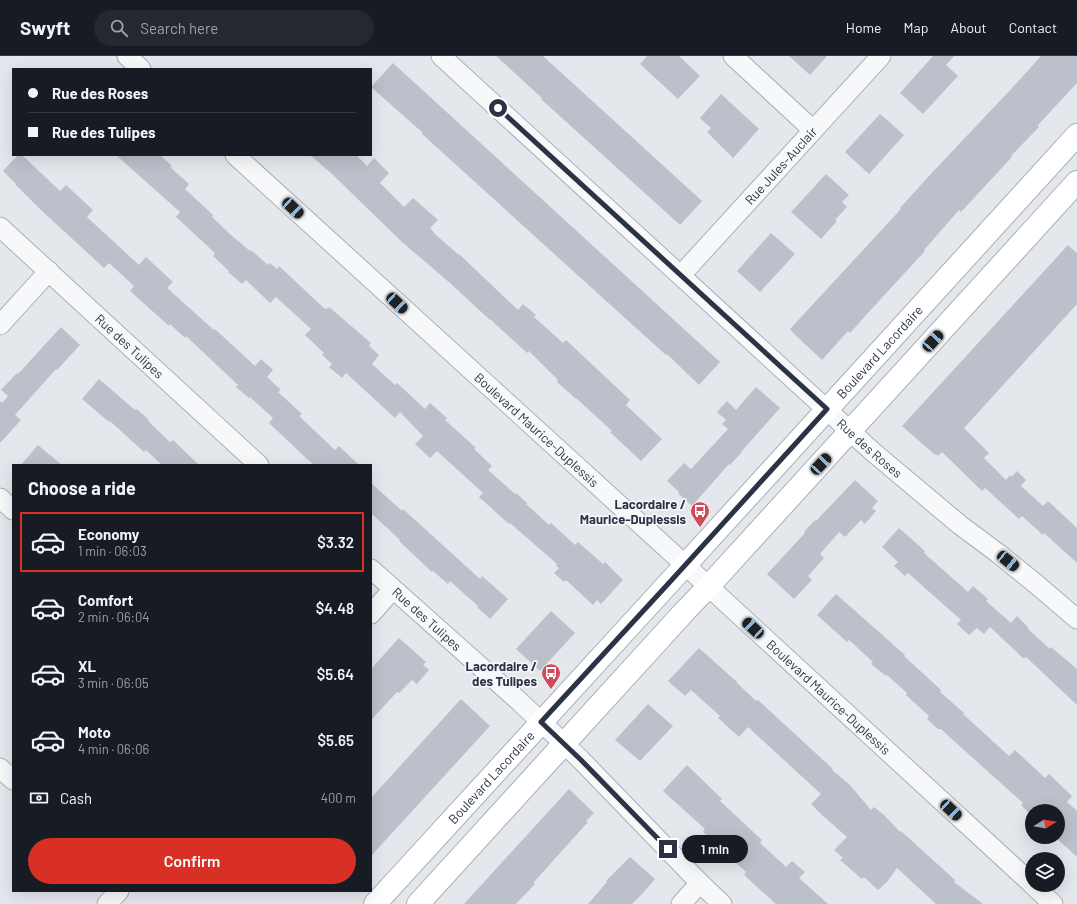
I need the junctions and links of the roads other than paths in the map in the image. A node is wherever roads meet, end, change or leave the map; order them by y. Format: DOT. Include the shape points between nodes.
graph roads {
  1 [pos="127,56"];
  2 [pos="441,56"];
  3 [pos="733,56"];
  4 [pos="881,56"];
  5 [pos="140,68"];
  6 [pos="814,130"];
  7 [pos="1077,135"];
  8 [pos="236,156"];
  9 [pos="1077,182"];
  10 [pos="0,227"];
  11 [pos="49,271"];
  12 [pos="681,275"];
  13 [pos="0,326"];
  14 [pos="827,409"];
  15 [pos="851,431"];
  16 [pos="258,464"];
  17 [pos="0,498"];
  18 [pos="12,509"];
  19 [pos="685,566"];
  20 [pos="372,570"];
  21 [pos="708,587"];
  22 [pos="393,589"];
  23 [pos="372,613"];
  24 [pos="1077,619"];
  25 [pos="541,722"];
  26 [pos="564,744"];
  27 [pos="0,768"];
  28 [pos="12,779"];
  29 [pos="1025,879"];
  30 [pos="700,883"];
  31 [pos="118,892"];
  32 [pos="1040,892"];
  33 [pos="107,904"];
  34 [pos="375,904"];
  35 [pos="418,904"];
  36 [pos="682,904"];
  37 [pos="722,904"];
  38 [pos="1054,904"];
  1 -- 5 [label="street"];
  2 -- 12 [label="street, Rue des Roses"];
  3 -- 6 [label="street"];
  4 -- 6 [label="street, Rue Jules-Auclair"];
  6 -- 12 [label="street, Rue Jules-Auclair"];
  7 -- 14 [label="main road, Boulevard Lacordaire"];
  8 -- 19 [label="street, Boulevard Maurice-Duplessis"];
  9 -- 15 [label="main road"];
  10 -- 11 [label="street, Rue des Tulipes"];
  11 -- 13 [label="street"];
  11 -- 16 [label="street, Rue des Tulipes"];
  12 -- 14 [label="street, Rue des Roses"];
  14 -- 15 [label="street, Rue des Roses"];
  14 -- 19 [label="main road, Boulevard Lacordaire"];
  15 -- 21 [label="main road"];
  15 -- 24 [label="street, Rue des Roses" via="960,525"];
  17 -- 18 [label="street"];
  19 -- 21 [label="street, Boulevard Maurice-Duplessis"];
  19 -- 25 [label="main road, Boulevard Lacordaire"];
  20 -- 22 [label="street, Rue des Tulipes"];
  21 -- 26 [label="main road"];
  21 -- 29 [label="street, Boulevard Maurice-Duplessis"];
  22 -- 23 [label="street"];
  22 -- 25 [label="street, Rue des Tulipes"];
  25 -- 26 [label="street, Rue des Tulipes"];
  25 -- 34 [label="main road, Boulevard Lacordaire"];
  26 -- 30 [label="street, Rue des Tulipes"];
  26 -- 35 [label="main road"];
  27 -- 28 [label="street"];
  30 -- 36 [label="street"];
  30 -- 37 [label="street, Rue des Tulipes"];
  31 -- 33 [label="street"];
  32 -- 38 [label="street, Boulevard Maurice-Duplessis"];
}
